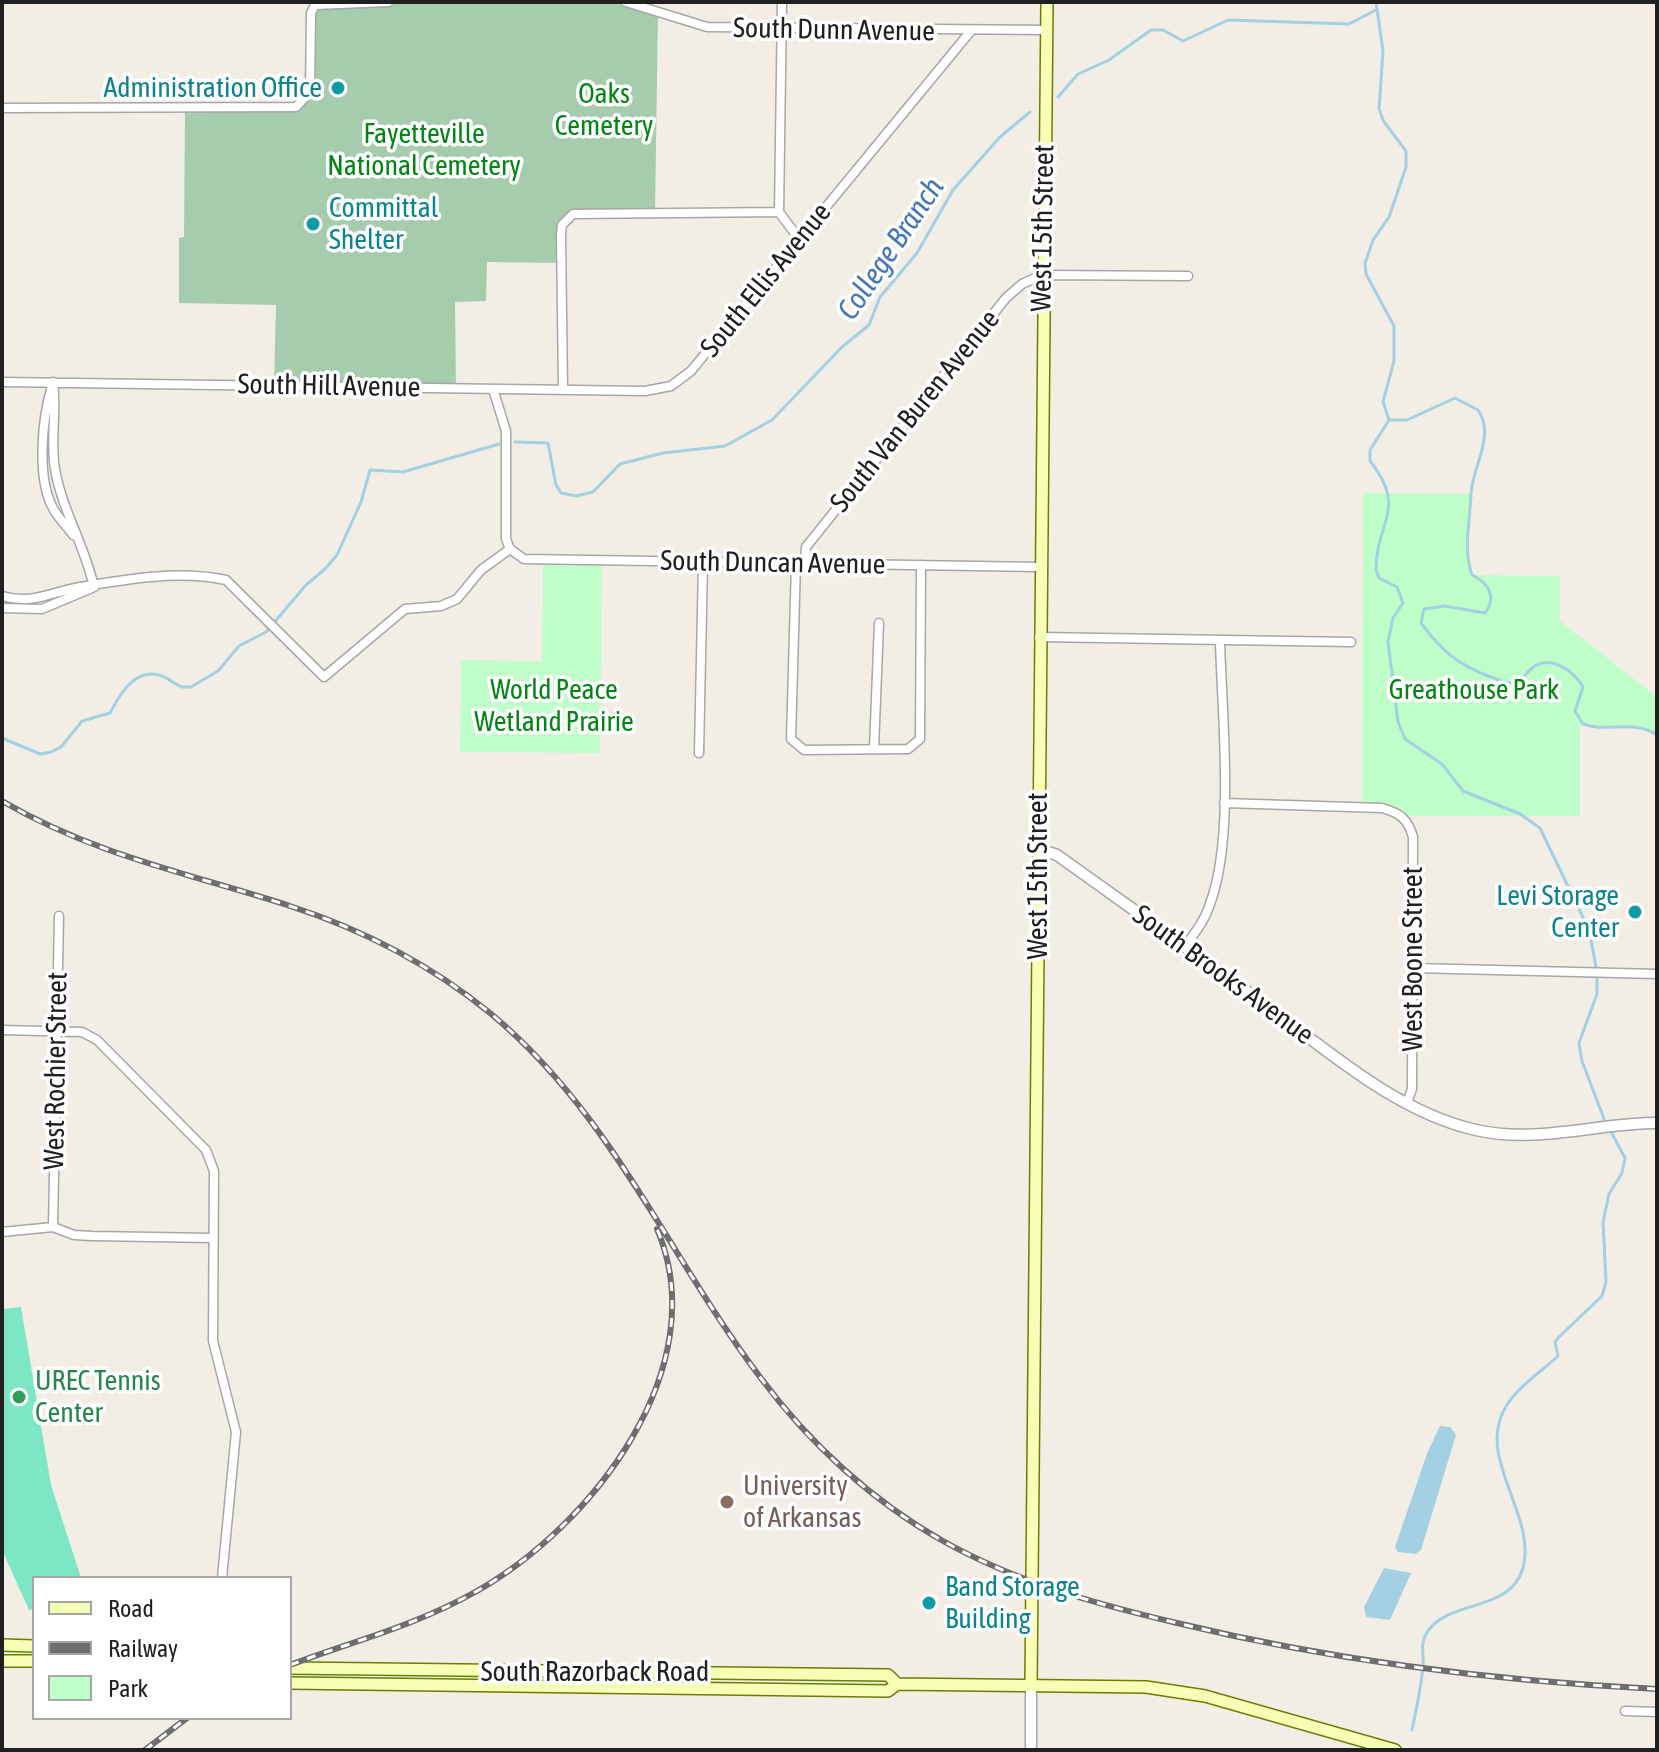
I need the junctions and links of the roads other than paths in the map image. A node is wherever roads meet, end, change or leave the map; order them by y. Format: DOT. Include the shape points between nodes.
graph roads {
  1 [pos="388,2"];
  2 [pos="626,2"];
  3 [pos="782,2"];
  4 [pos="1047,2"];
  5 [pos="782,28"];
  6 [pos="1047,30"];
  7 [pos="970,32"];
  8 [pos="2,108"];
  9 [pos="779,212"];
  10 [pos="799,239"];
  11 [pos="1042,275"];
  12 [pos="1188,276"];
  13 [pos="2,382"];
  14 [pos="53,382"];
  15 [pos="493,389"];
  16 [pos="563,390"];
  17 [pos="510,549"];
  18 [pos="703,563"];
  19 [pos="800,563"];
  20 [pos="921,565"];
  21 [pos="1040,567"];
  22 [pos="94,587"];
  23 [pos="2,596"];
  24 [pos="2,608"];
  25 [pos="879,623"];
  26 [pos="1039,637"];
  27 [pos="1220,642"];
  28 [pos="1351,642"];
  29 [pos="874,749"];
  30 [pos="699,753"];
  31 [pos="1224,803"];
  32 [pos="1039,849"];
  33 [pos="59,916"];
  34 [pos="1185,946"];
  35 [pos="1414,968"];
  36 [pos="1657,974"];
  37 [pos="2,1030"];
  38 [pos="57,1031"];
  39 [pos="1407,1103"];
  40 [pos="1657,1123"];
  41 [pos="53,1227"];
  42 [pos="2,1232"];
  43 [pos="213,1238"];
  44 [pos="222,1576"];
  45 [pos="2,1645"];
  46 [pos="32,1646"];
  47 [pos="2,1661"];
  48 [pos="32,1661"];
  49 [pos="292,1668"];
  50 [pos="292,1683"];
  51 [pos="897,1684"];
  52 [pos="1031,1685"];
  53 [pos="1625,1711"];
  54 [pos="1657,1712"];
  55 [pos="1031,1750"];
  56 [pos="1395,1750"];
  1 -- 8 [label="street" via="315,5 310,92 302,104 289,108"];
  2 -- 5 [label="street, South Dunn Avenue" via="707,27"];
  3 -- 5 [label="street"];
  4 -- 6 [label="main road, West 15th Street"];
  5 -- 7 [label="street, South Dunn Avenue"];
  5 -- 9 [label="street"];
  6 -- 7 [label="street, South Dunn Avenue"];
  6 -- 11 [label="main road, West 15th Street"];
  7 -- 10 [label="street, South Ellis Avenue"];
  9 -- 10 [label="street"];
  9 -- 16 [label="street" via="580,212 567,218 561,234"];
  10 -- 16 [label="street, South Ellis Avenue" via="682,378 658,389"];
  11 -- 12 [label="street"];
  11 -- 19 [label="street, South Van Buren Avenue" via="1006,298 806,547"];
  11 -- 21 [label="main road, West 15th Street"];
  13 -- 14 [label="street, South Hill Avenue"];
  14 -- 15 [label="street, South Hill Avenue"];
  14 -- 22 [label="street" via="55,470"];
  15 -- 16 [label="street, South Ellis Avenue"];
  15 -- 17 [label="street" via="506,431"];
  17 -- 18 [label="street, South Duncan Avenue" via="524,559"];
  17 -- 22 [label="street" via="481,570 457,599 405,609 324,677 226,580 163,576"];
  18 -- 19 [label="street, South Duncan Avenue"];
  18 -- 30 [label="street"];
  19 -- 20 [label="street, South Duncan Avenue"];
  19 -- 29 [label="street" via="791,739 804,750"];
  20 -- 21 [label="street, South Duncan Avenue"];
  20 -- 29 [label="street" via="920,739 908,749"];
  21 -- 26 [label="main road, West 15th Street"];
  22 -- 23 [label="street" via="30,600"];
  22 -- 24 [label="street" via="42,609"];
  25 -- 29 [label="street"];
  26 -- 27 [label="street"];
  26 -- 32 [label="main road, West 15th Street"];
  27 -- 28 [label="street"];
  27 -- 31 [label="street"];
  31 -- 34 [label="street" via="1211,904"];
  31 -- 35 [label="street, West Boone Street" via="1382,808 1403,817 1413,837"];
  32 -- 34 [label="street, South Brooks Avenue" via="1057,855"];
  32 -- 52 [label="main road, West 15th Street"];
  33 -- 38 [label="street, West Rochier Street"];
  34 -- 39 [label="street, South Brooks Avenue"];
  35 -- 36 [label="street"];
  35 -- 39 [label="street, West Boone Street" via="1412,1089"];
  37 -- 38 [label="street"];
  38 -- 41 [label="street, West Rochier Street"];
  38 -- 43 [label="street" via="82,1032 97,1040 206,1150 214,1171"];
  39 -- 40 [label="street, South Brooks Avenue" via="1456,1125 1505,1135"];
  41 -- 42 [label="street"];
  41 -- 43 [label="street" via="74,1235"];
  43 -- 44 [label="street" via="213,1341 236,1432"];
  45 -- 46 [label="main road"];
  47 -- 48 [label="main road"];
  49 -- 51 [label="main road, South Razorback Road" via="888,1675"];
  50 -- 51 [label="main road, South Razorback Road" via="873,1691 888,1691"];
  51 -- 52 [label="main road, South Razorback Road"];
  52 -- 55 [label="street, West 15th Street"];
  52 -- 56 [label="main road, South Razorback Road" via="1146,1687 1205,1696"];
  53 -- 54 [label="street"];
}
